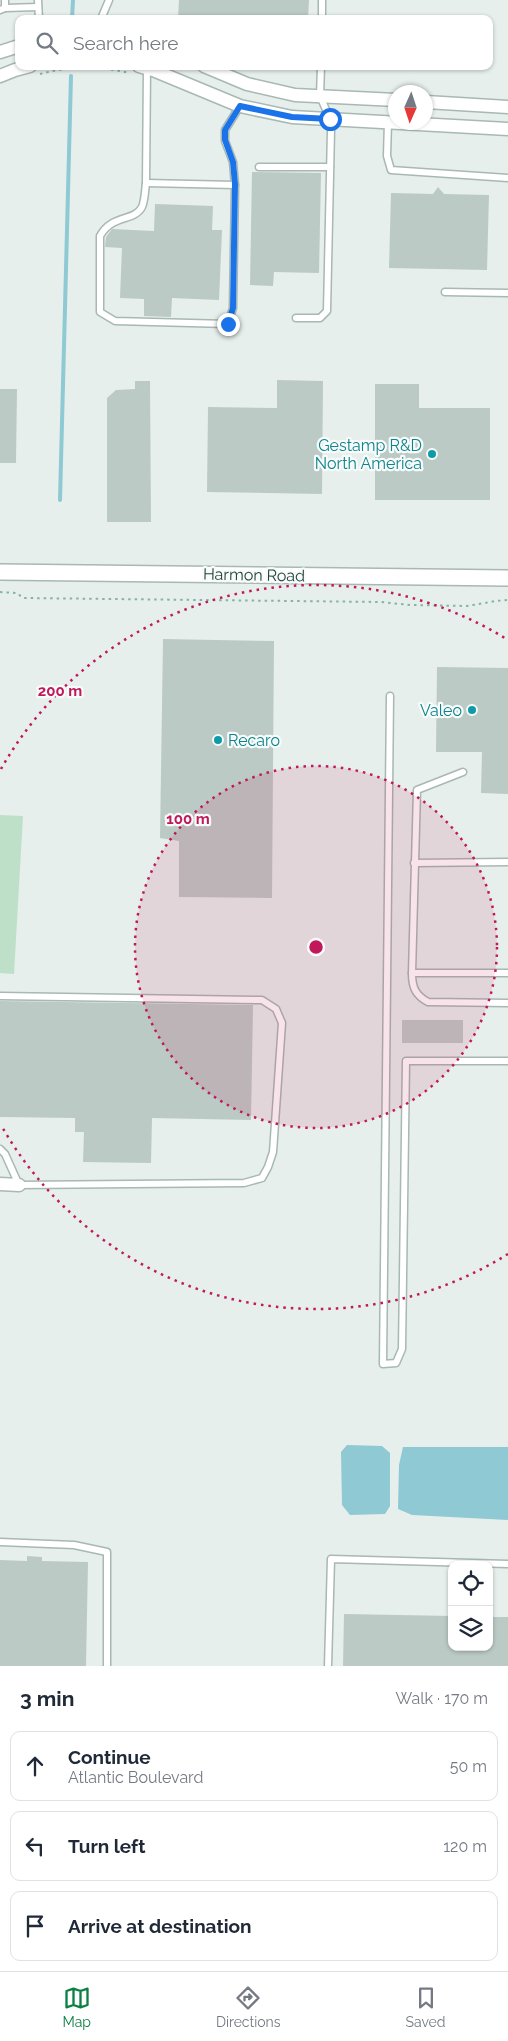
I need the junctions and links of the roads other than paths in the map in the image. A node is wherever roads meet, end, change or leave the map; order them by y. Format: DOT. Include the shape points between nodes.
graph roads {
  1 [pos="5,0"];
  2 [pos="109,0"];
  3 [pos="322,0"];
  4 [pos="38,3"];
  5 [pos="2,9"];
  6 [pos="103,15"];
  7 [pos="322,15"];
  8 [pos="15,47"];
  9 [pos="0,52"];
  10 [pos="15,70"];
  11 [pos="145,70"];
  12 [pos="152,70"];
  13 [pos="214,70"];
  14 [pos="321,70"];
  15 [pos="0,76"];
  16 [pos="320,96"];
  17 [pos="388,100"];
  18 [pos="433,102"];
  19 [pos="240,106"];
  20 [pos="508,107"];
  21 [pos="330,119"];
  22 [pos="388,122"];
  23 [pos="433,125"];
  24 [pos="508,129"];
  25 [pos="330,167"];
  26 [pos="259,168"];
  27 [pos="508,178"];
  28 [pos="146,183"];
  29 [pos="235,184"];
  30 [pos="445,292"];
  31 [pos="508,293"];
  32 [pos="296,318"];
  33 [pos="0,572"];
  34 [pos="508,578"];
  35 [pos="390,696"];
  36 [pos="463,772"];
  37 [pos="508,862"];
  38 [pos="414,863"];
  39 [pos="412,973"];
  40 [pos="508,973"];
  41 [pos="0,996"];
  42 [pos="508,1003"];
  43 [pos="508,1062"];
  44 [pos="0,1149"];
  45 [pos="0,1184"];
  46 [pos="19,1185"];
  47 [pos="0,1542"];
  48 [pos="508,1564"];
  49 [pos="107,1666"];
  50 [pos="328,1666"];
  1 -- 5 [label="lane"];
  2 -- 6 [label="lane"];
  3 -- 7 [label="lane"];
  4 -- 5 [label="lane"];
  8 -- 9 [label="street"];
  10 -- 15 [label="street"];
  11 -- 28 [label="lane"];
  12 -- 19 [label="street"];
  13 -- 16 [label="street" via="247,84"];
  14 -- 16 [label="lane"];
  16 -- 17 [label="street"];
  16 -- 21 [label="lane"];
  18 -- 20 [label="street"];
  19 -- 21 [label="street" via="292,117"];
  19 -- 29 [label="lane" via="225,130"];
  21 -- 22 [label="street"];
  21 -- 25 [label="lane"];
  22 -- 27 [label="lane" via="387,156 391,170"];
  23 -- 24 [label="street"];
  25 -- 26 [label="lane"];
  25 -- 32 [label="lane" via="327,311 320,318"];
  28 -- 29 [label="lane"];
  28 -- 29 [label="lane" via="142,207 136,214 105,227 100,236 100,312 115,321 228,324 233,308"];
  30 -- 31 [label="lane"];
  33 -- 34 [label="street, Harmon Road"];
  35 -- 43 [label="lane" via="383,1364 396,1363 402,1349 406,1061"];
  36 -- 38 [label="lane" via="416,790"];
  37 -- 38 [label="lane"];
  38 -- 39 [label="lane"];
  39 -- 40 [label="lane"];
  39 -- 42 [label="lane" via="414,988 419,997 428,1002"];
  41 -- 46 [label="lane" via="262,1000 276,1009 282,1023 273,1152 262,1178 244,1183"];
  44 -- 46 [label="lane"];
  45 -- 46 [label="street"];
  47 -- 49 [label="lane" via="74,1545 107,1552"];
  48 -- 50 [label="lane" via="331,1559"];
}
